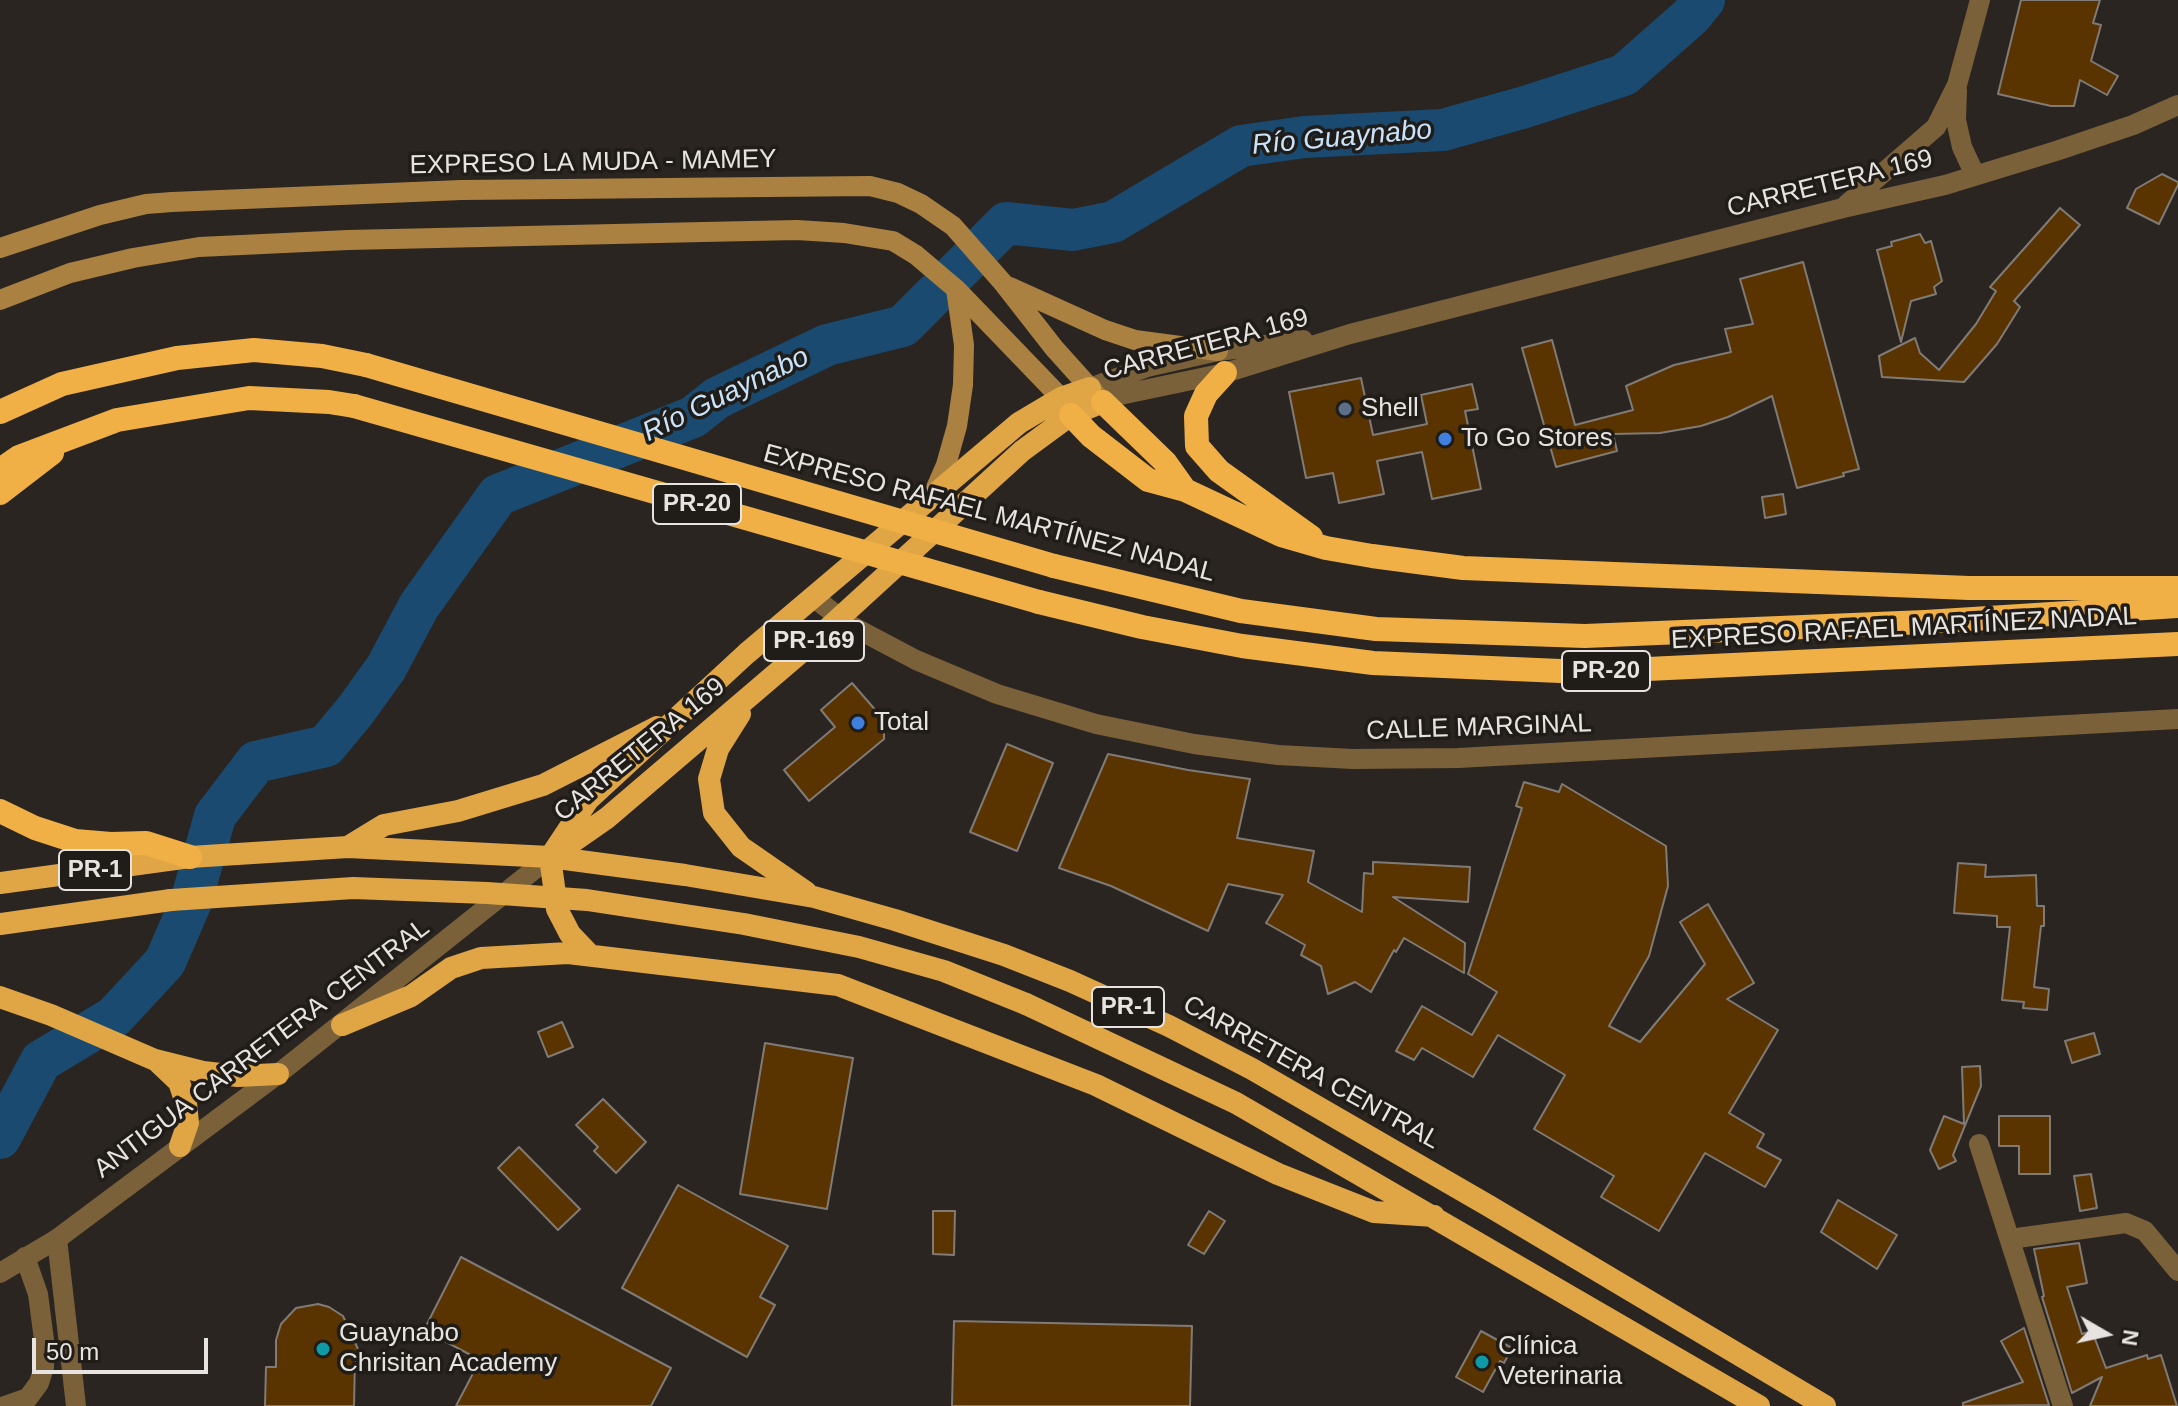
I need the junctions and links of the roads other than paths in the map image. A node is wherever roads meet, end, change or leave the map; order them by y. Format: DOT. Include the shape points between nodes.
graph roads {
  1 [pos="1980,0"];
  2 [pos="1957,85"];
  3 [pos="2178,105"];
  4 [pos="1975,175"];
  5 [pos="1843,208"];
  6 [pos="0,248"];
  7 [pos="1004,284"];
  8 [pos="956,289"];
  9 [pos="0,300"];
  10 [pos="1222,362"];
  11 [pos="1096,395"];
  12 [pos="1066,407"];
  13 [pos="0,412"];
  14 [pos="73,436"];
  15 [pos="0,470"];
  16 [pos="1185,490"];
  17 [pos="0,493"];
  18 [pos="932,497"];
  19 [pos="1326,548"];
  20 [pos="2178,588"];
  21 [pos="813,597"];
  22 [pos="2178,606"];
  23 [pos="839,619"];
  24 [pos="2178,644"];
  25 [pos="751,695"];
  26 [pos="2178,719"];
  27 [pos="673,721"];
  28 [pos="0,811"];
  29 [pos="348,847"];
  30 [pos="190,857"];
  31 [pos="550,857"];
  32 [pos="0,883"];
  33 [pos="814,897"];
  34 [pos="0,924"];
  35 [pos="590,955"];
  36 [pos="0,997"];
  37 [pos="342,1025"];
  38 [pos="155,1060"];
  39 [pos="278,1074"];
  40 [pos="1979,1144"];
  41 [pos="180,1146"];
  42 [pos="1434,1216"];
  43 [pos="57,1239"];
  44 [pos="2010,1239"];
  45 [pos="25,1257"];
  46 [pos="2178,1271"];
  47 [pos="0,1273"];
  48 [pos="5,1406"];
  49 [pos="76,1406"];
  50 [pos="1759,1406"];
  51 [pos="1825,1406"];
  52 [pos="2063,1406"];
  1 -- 2 [label="street"];
  2 -- 4 [label="street" via="1956,120"];
  2 -- 5 [label="street" via="1936,127"];
  3 -- 4 [label="street, CARRETERA 169 / PR-169" via="2133,125"];
  4 -- 5 [label="street, CARRETERA 169 / PR-169"];
  5 -- 10 [label="street, CARRETERA 169 / PR-169"];
  6 -- 7 [label="main road, EXPRESO LA MUDA - MAMEY" via="100,215 172,202 461,190 870,186 921,204 953,226"];
  7 -- 10 [label="main road" via="1105,330"];
  7 -- 11 [label="main road, EXPRESO LA MUDA - MAMEY"];
  8 -- 9 [label="main road" via="893,241 797,230 199,247 70,273"];
  8 -- 12 [label="main road"];
  8 -- 18 [label="main road" via="963,385 957,426"];
  10 -- 11 [label="street, CARRETERA 169 / PR-169" via="1120,395"];
  10 -- 19 [label="highway" via="1196,416 1197,446 1219,471"];
  11 -- 12 [label="highway, CARRETERA 169 / PR-169"];
  11 -- 16 [label="highway" via="1165,462"];
  12 -- 16 [label="highway" via="1091,436 1148,480"];
  12 -- 18 [label="highway, CARRETERA 169 / PR-169" via="1019,423"];
  12 -- 23 [label="highway, CARRETERA 169 / PR-169"];
  13 -- 22 [label="highway, EXPRESO RAFAEL MARTÍNEZ NADAL / PR-20, bridge" via="62,384 177,358 254,350 322,356 1054,566 1241,611 1376,629 1585,636"];
  14 -- 15 [label="highway, EXPRESO RAFAEL MARTÍNEZ NADAL / PR-20"];
  14 -- 17 [label="highway"];
  14 -- 24 [label="highway, EXPRESO RAFAEL MARTÍNEZ NADAL / PR-20, bridge" via="117,420 249,398 354,406 1039,602 1242,646 1373,663 1584,672"];
  16 -- 19 [label="highway" via="1281,535"];
  18 -- 21 [label="highway, CARRETERA 169 / PR-169"];
  19 -- 20 [label="highway" via="1463,568 1969,588"];
  21 -- 23 [label="street, CALLE MARGINAL"];
  21 -- 27 [label="highway, CARRETERA 169 / PR-169"];
  23 -- 25 [label="highway, CARRETERA 169 / PR-169"];
  23 -- 26 [label="street, CALLE MARGINAL" via="916,660 1011,698 1096,724 1278,755 1458,758"];
  25 -- 31 [label="highway, CARRETERA 169 / PR-169" via="607,818"];
  25 -- 33 [label="highway" via="718,749 709,779 714,813 741,847"];
  27 -- 29 [label="highway" via="543,785 458,811 384,825"];
  27 -- 31 [label="highway, CARRETERA 169 / PR-169" via="588,800"];
  28 -- 30 [label="highway" via="75,841 146,843"];
  29 -- 30 [label="highway, PR-1"];
  29 -- 31 [label="highway, CARRETERA CENTRAL / PR-1"];
  30 -- 32 [label="highway, PR-1"];
  31 -- 33 [label="highway, CARRETERA CENTRAL / PR-1"];
  31 -- 35 [label="highway" via="557,909 570,934"];
  31 -- 37 [label="street, ANTIGUA CARRETERA CENTRAL"];
  33 -- 51 [label="highway, CARRETERA CENTRAL / PR-1" via="1004,955 1169,1026 1476,1198"];
  34 -- 42 [label="highway, PR-1, bridge" via="171,900 353,888 587,900 859,947 944,971 1026,1004 1236,1103"];
  35 -- 37 [label="highway" via="481,958 451,968 411,996"];
  35 -- 42 [label="highway" via="838,985 1096,1085 1278,1174 1374,1212"];
  36 -- 38 [label="highway"];
  37 -- 39 [label="street, ANTIGUA CARRETERA CENTRAL"];
  38 -- 39 [label="highway" via="238,1076"];
  38 -- 41 [label="highway" via="179,1082 186,1103 188,1123"];
  39 -- 41 [label="street, ANTIGUA CARRETERA CENTRAL"];
  40 -- 44 [label="street"];
  41 -- 43 [label="street, ANTIGUA CARRETERA CENTRAL"];
  42 -- 50 [label="highway, PR-1"];
  43 -- 45 [label="street, ANTIGUA CARRETERA CENTRAL"];
  43 -- 49 [label="street"];
  44 -- 46 [label="street" via="2126,1223 2145,1231"];
  44 -- 52 [label="street"];
  45 -- 47 [label="street, ANTIGUA CARRETERA CENTRAL"];
  45 -- 48 [label="street" via="38,1294 44,1367 28,1398"];
}
